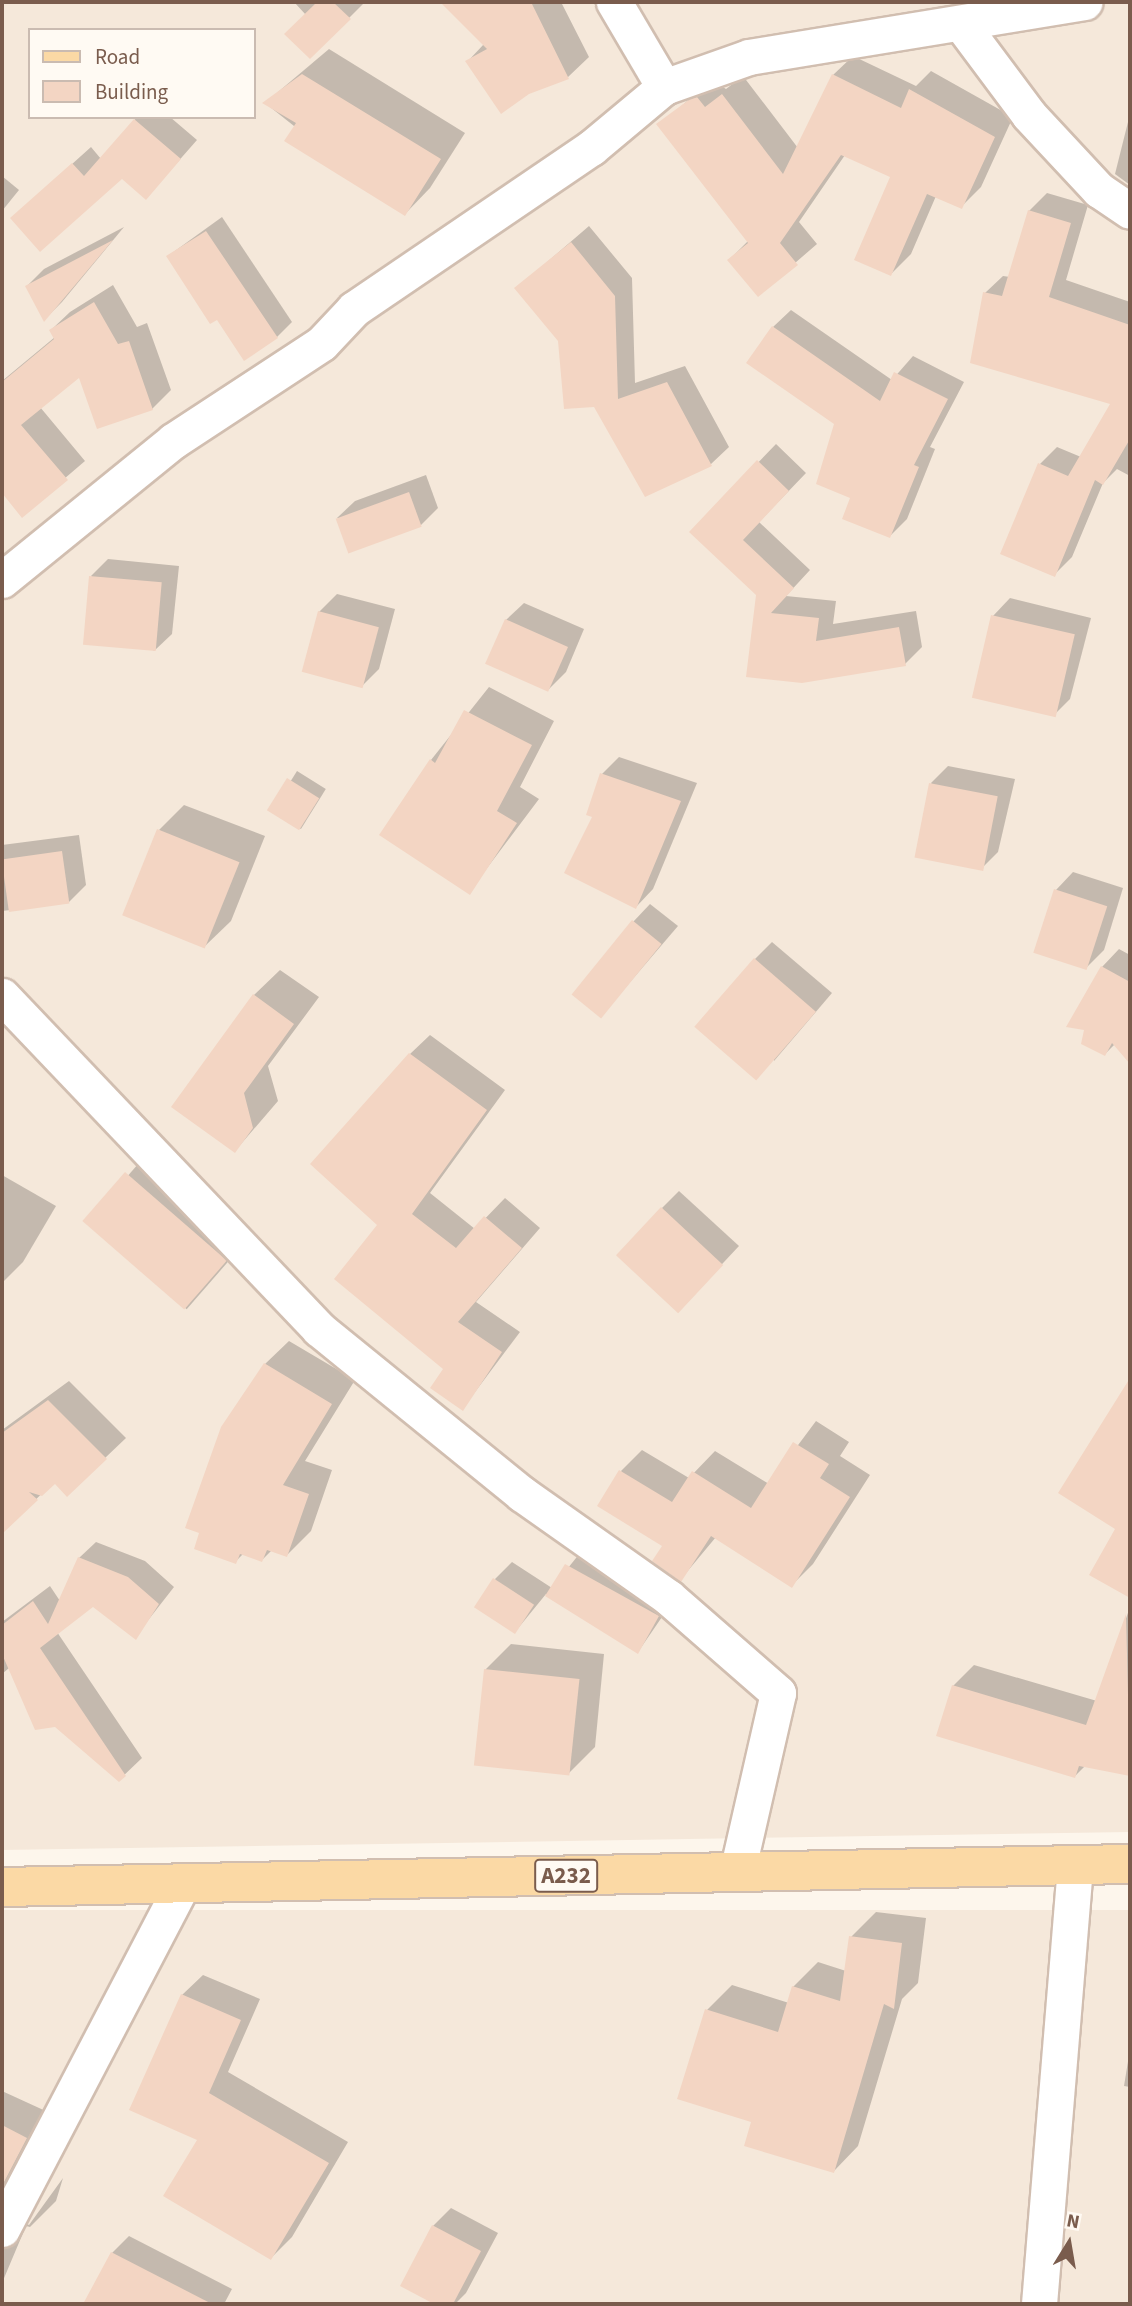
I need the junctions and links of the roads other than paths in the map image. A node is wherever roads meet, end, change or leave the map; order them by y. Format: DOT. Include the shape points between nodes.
graph roads {
  1 [pos="614,2"];
  2 [pos="1085,2"];
  3 [pos="962,25"];
  4 [pos="664,88"];
  5 [pos="1130,211"];
  6 [pos="2,580"];
  7 [pos="2,996"];
  8 [pos="1075,1864"];
  9 [pos="1130,1864"];
  10 [pos="737,1872"];
  11 [pos="181,1886"];
  12 [pos="2,1887"];
  13 [pos="2,2229"];
  14 [pos="1039,2304"];
  1 -- 4 [label="street"];
  2 -- 3 [label="street"];
  3 -- 4 [label="street" via="749,57"];
  3 -- 5 [label="street" via="1029,115 1099,190"];
  4 -- 6 [label="street" via="591,148 354,309 322,343 173,441"];
  7 -- 10 [label="street" via="319,1329 522,1494 668,1597 778,1693"];
  8 -- 9 [label="main road, A232"];
  8 -- 10 [label="main road, A232"];
  8 -- 14 [label="street"];
  10 -- 11 [label="main road, A232"];
  11 -- 12 [label="main road, A232"];
  11 -- 13 [label="street"];
}
